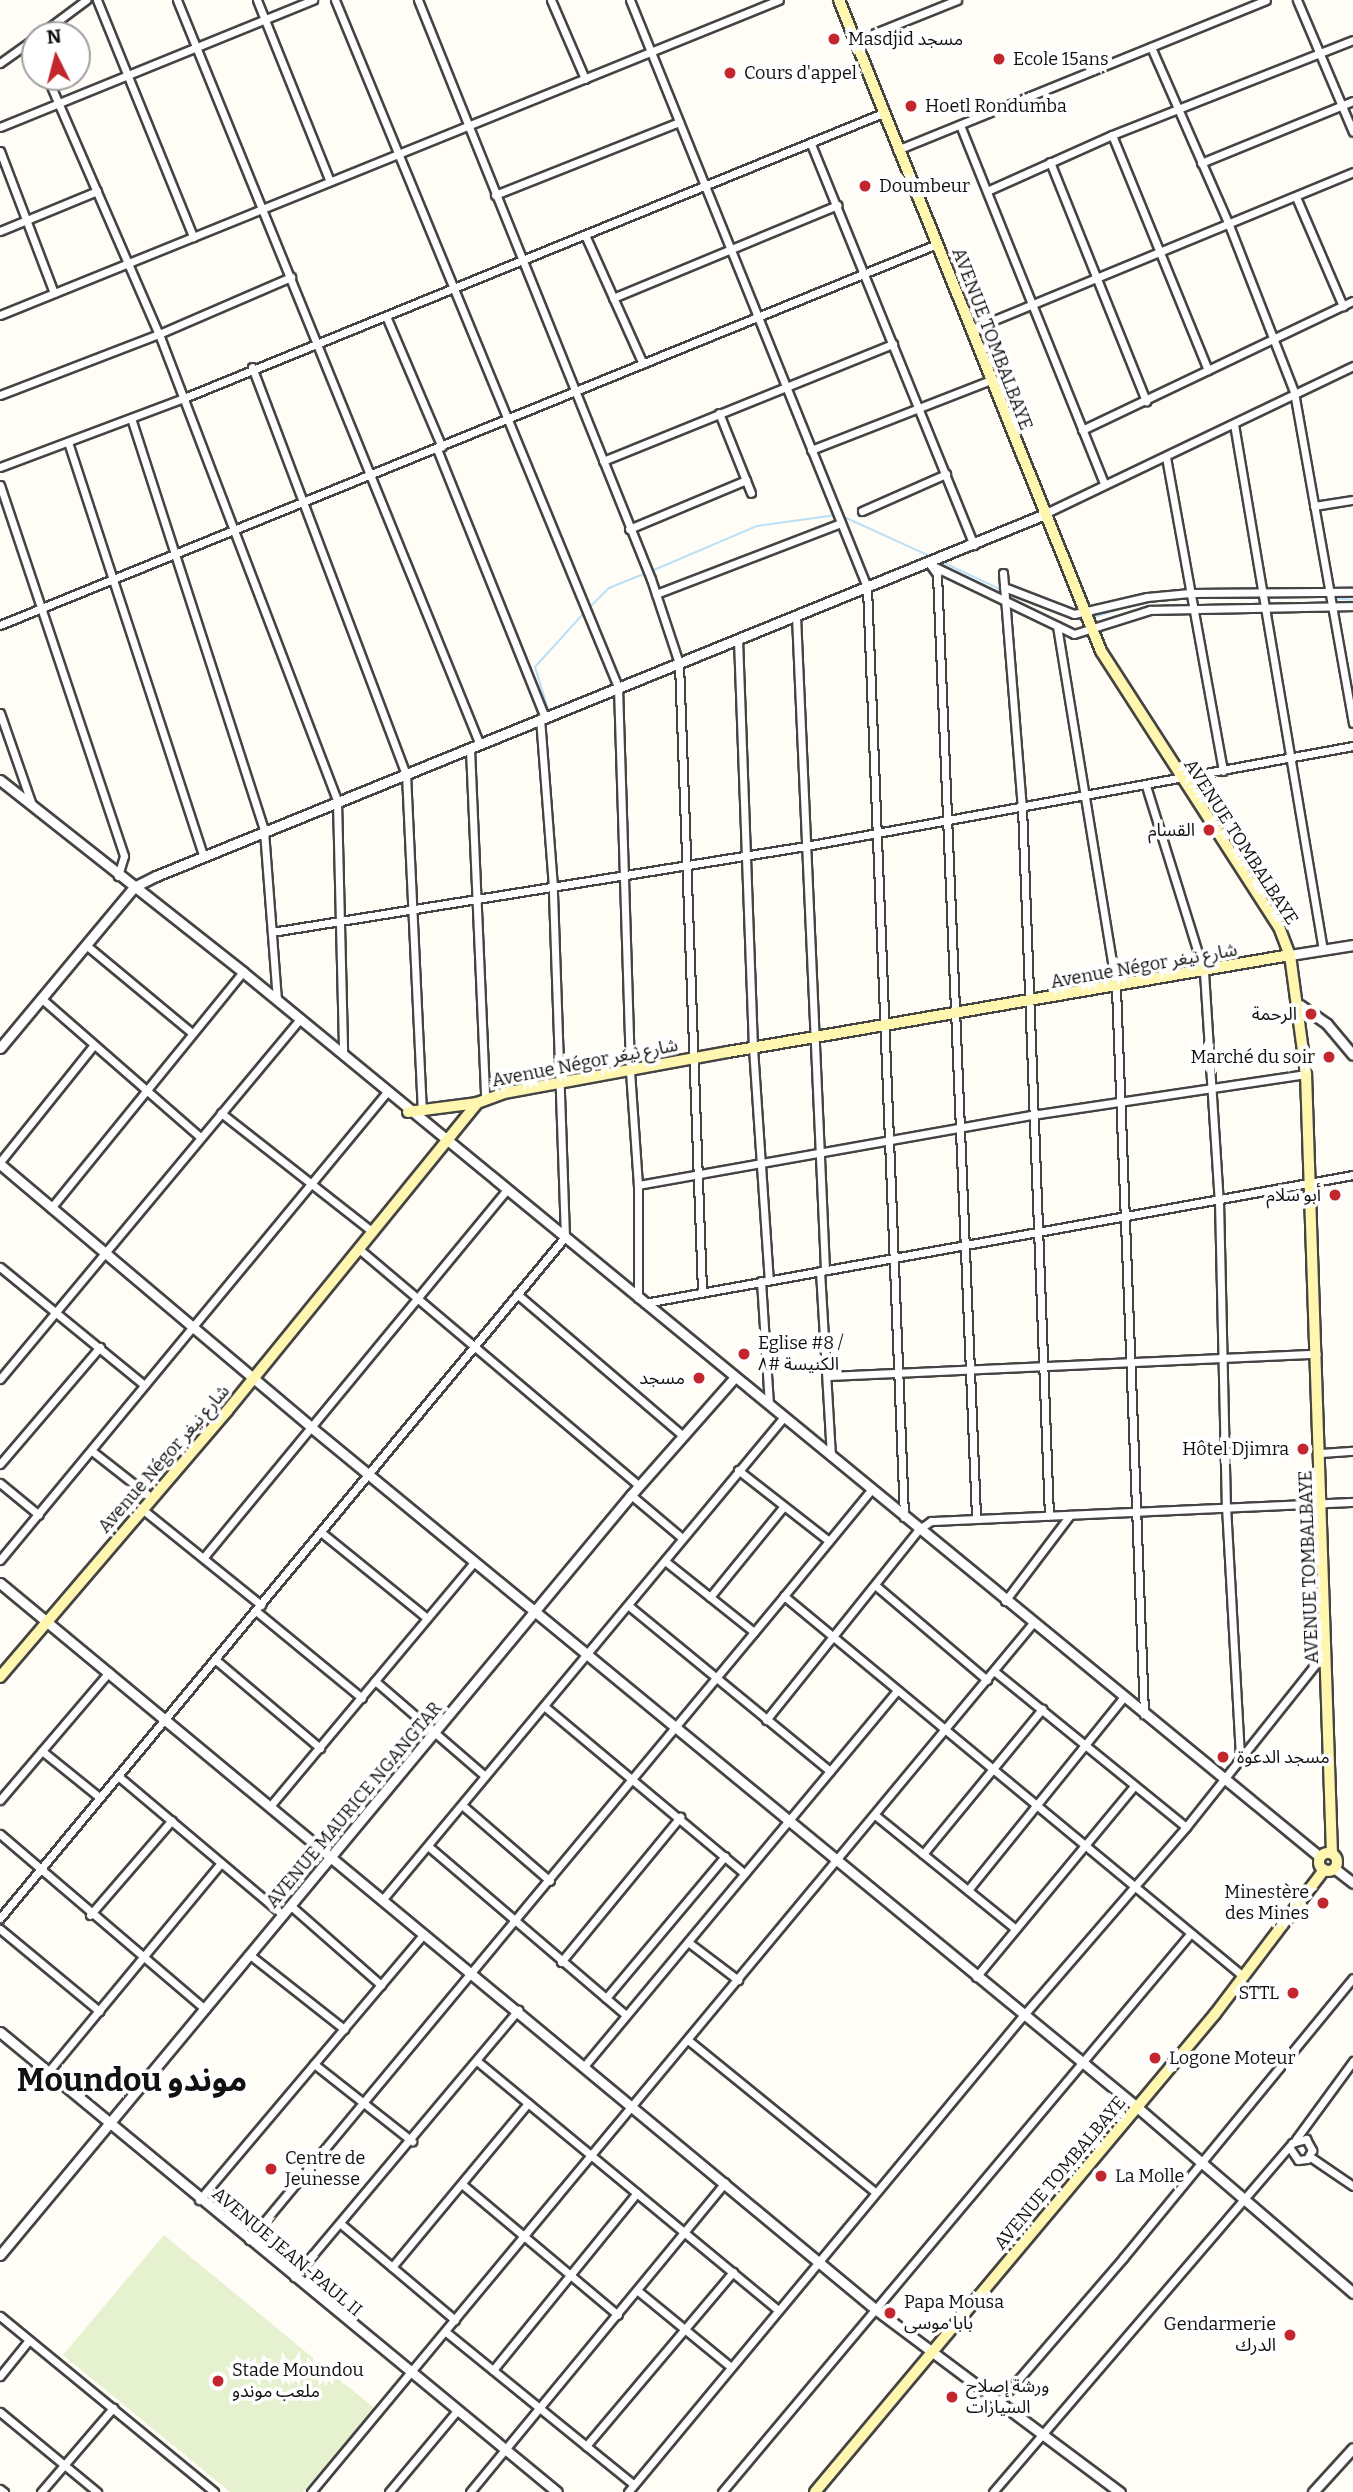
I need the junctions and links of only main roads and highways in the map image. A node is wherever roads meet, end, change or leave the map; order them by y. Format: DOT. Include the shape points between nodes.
graph roads {
  1 [pos="839,0"];
  2 [pos="1290,956"];
  3 [pos="481,1101"];
  4 [pos="408,1112"];
  5 [pos="0,1677"];
  6 [pos="1332,1853"];
  7 [pos="1329,1869"];
  8 [pos="815,2492"];
  1 -- 2 [label="main road, AVENUE TOMBALBAYE" via="1090,626 1114,674 1279,927"];
  2 -- 3 [label="main road, Avenue Négor شارع نيغر" via="753,1048"];
  2 -- 6 [label="main road, AVENUE TOMBALBAYE" via="1306,1074 1324,1502"];
  3 -- 4 [label="main road"];
  3 -- 5 [label="main road, Avenue Négor شارع نيغر"];
  6 -- 7 [label="main road, AVENUE TOMBALBAYE" via="1337,1860"];
  6 -- 7 [label="main road" via="1320,1857"];
  7 -- 8 [label="main road, AVENUE TOMBALBAYE"];
}
